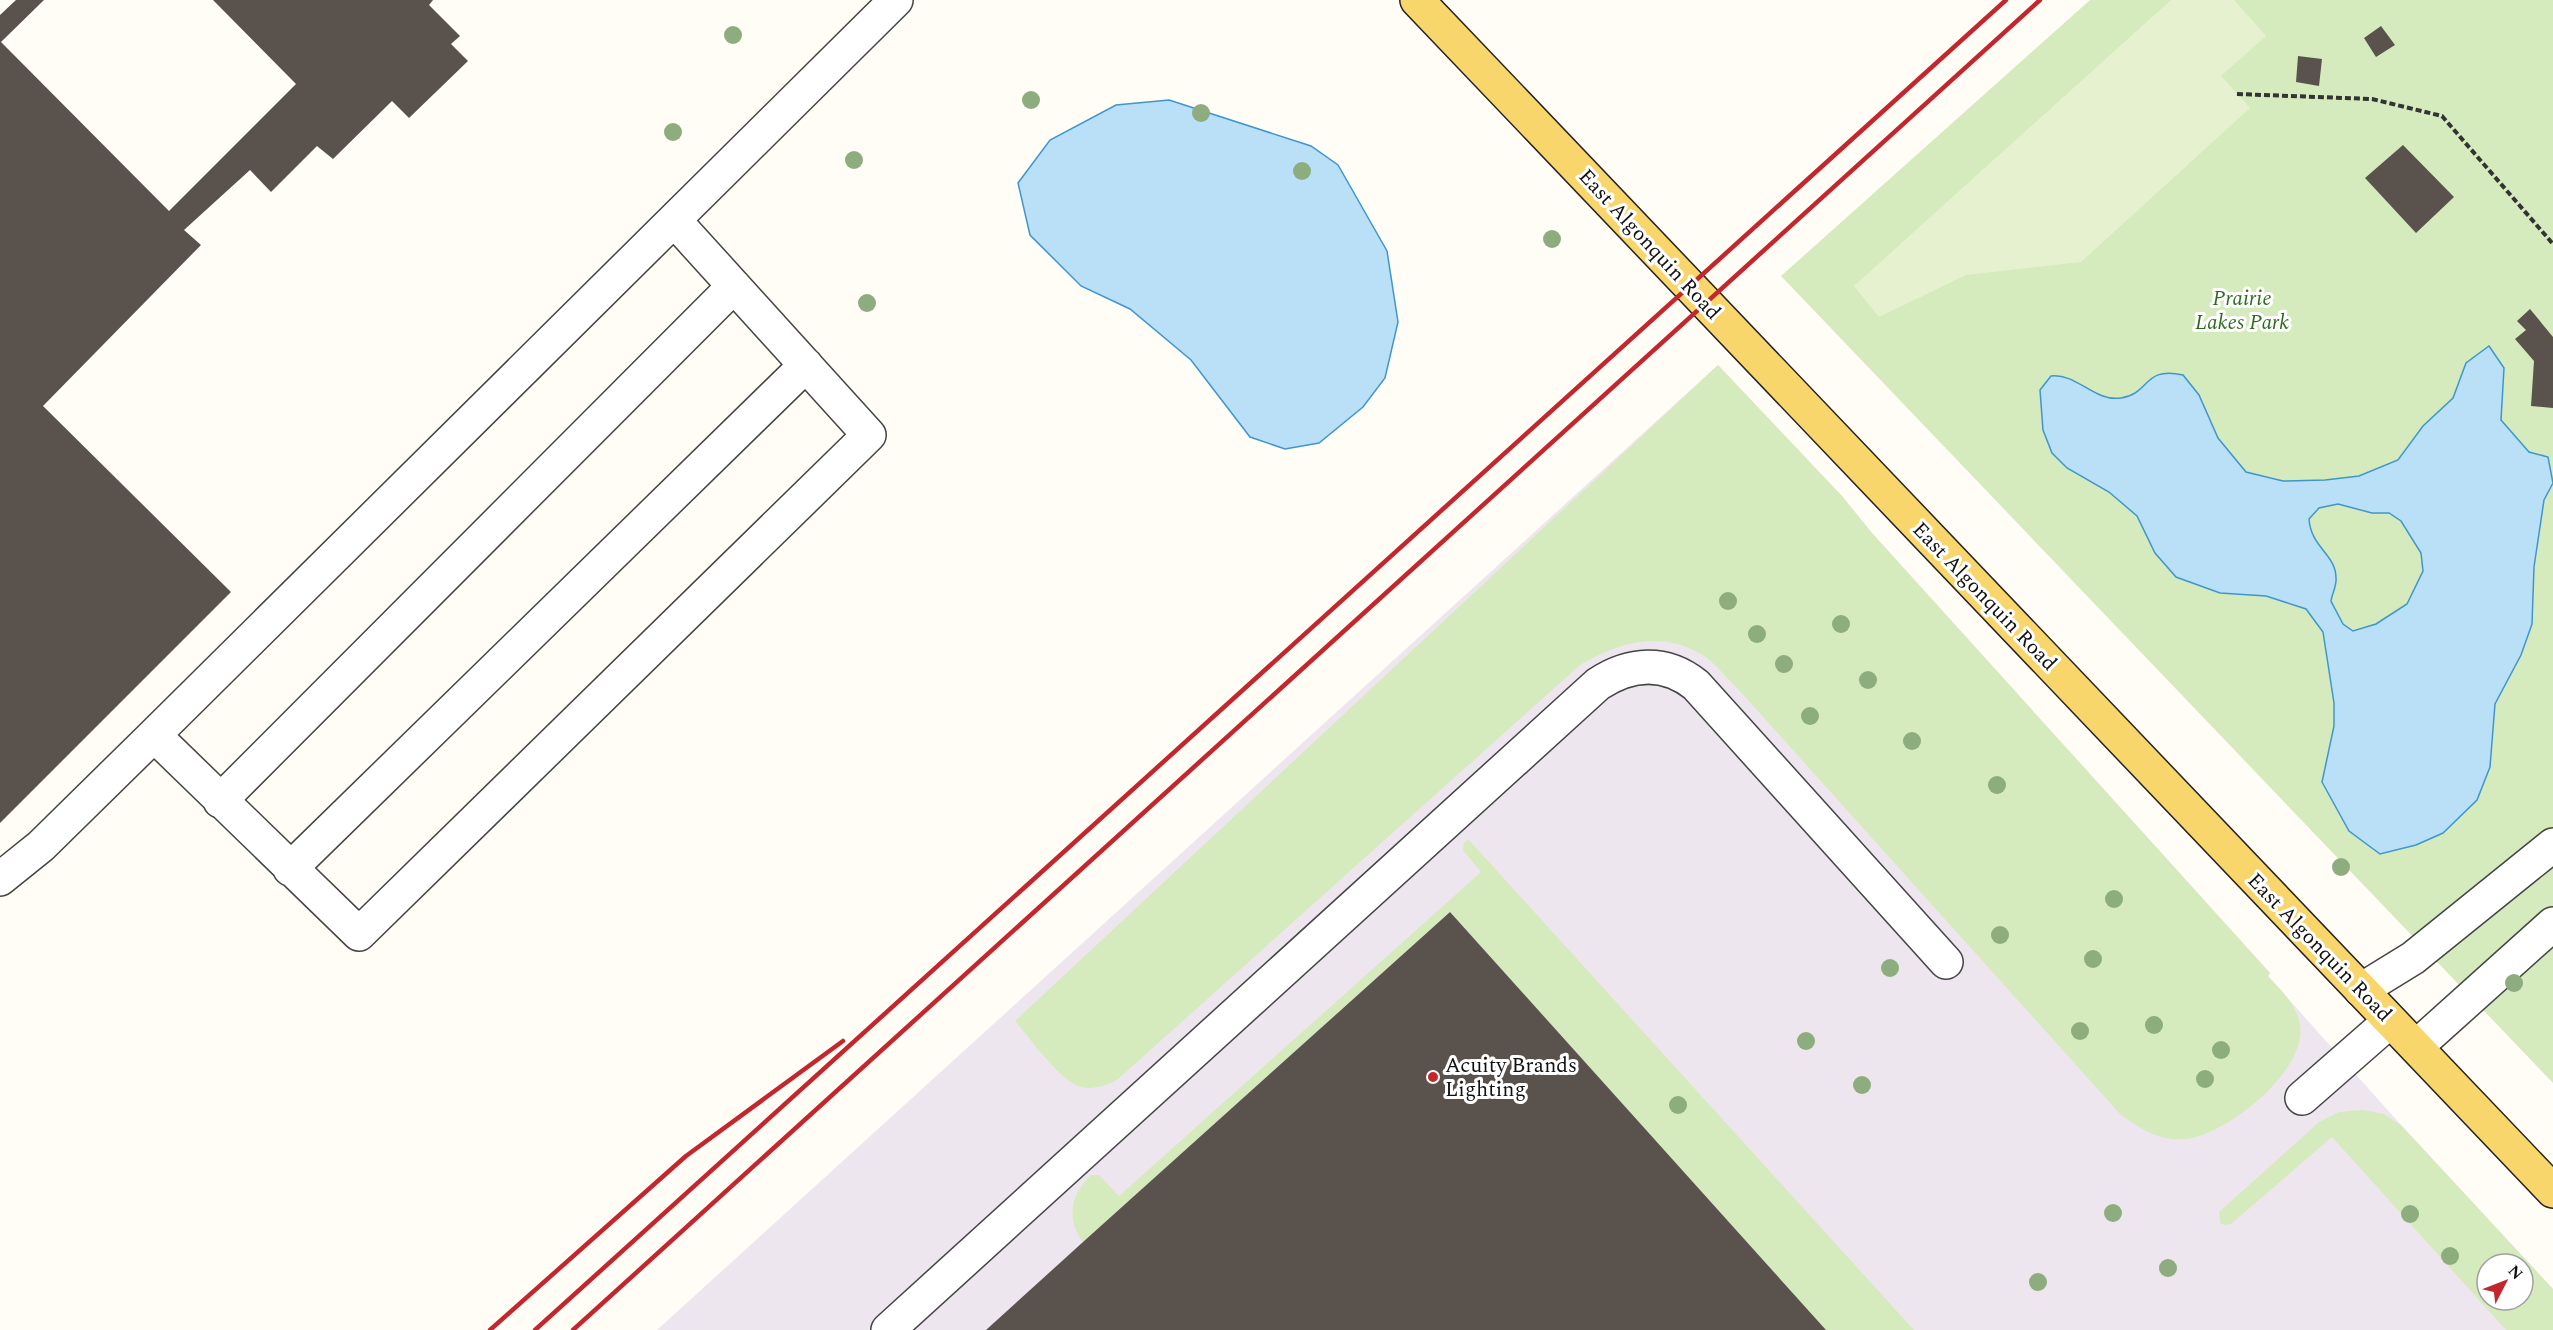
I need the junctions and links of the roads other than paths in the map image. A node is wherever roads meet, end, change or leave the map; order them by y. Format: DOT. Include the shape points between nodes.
graph roads {
  1 [pos="896,0"];
  2 [pos="1417,0"];
  3 [pos="674,220"];
  4 [pos="734,286"];
  5 [pos="806,365"];
  6 [pos="154,735"];
  7 [pos="220,801"];
  8 [pos="2553,845"];
  9 [pos="290,869"];
  10 [pos="0,879"];
  11 [pos="2553,924"];
  12 [pos="1946,962"];
  13 [pos="2361,990"];
  14 [pos="2390,1021"];
  15 [pos="2416,1047"];
  16 [pos="2302,1098"];
  17 [pos="2553,1191"];
  18 [pos="888,1330"];
  1 -- 3 [label="lane"];
  2 -- 13 [label="main road, East Algonquin Road"];
  3 -- 4 [label="lane"];
  3 -- 6 [label="lane"];
  4 -- 5 [label="lane"];
  4 -- 7 [label="lane"];
  5 -- 9 [label="lane"];
  5 -- 9 [label="lane" via="869,435 359,934"];
  6 -- 7 [label="lane"];
  6 -- 10 [label="lane" via="41,846"];
  7 -- 9 [label="lane"];
  8 -- 13 [label="lane" via="2413,958"];
  11 -- 15 [label="lane"];
  12 -- 18 [label="lane" via="1696,685 1663,668 1623,671 1598,684"];
  13 -- 14 [label="main road, East Algonquin Road"];
  14 -- 15 [label="main road, East Algonquin Road"];
  14 -- 16 [label="lane"];
  15 -- 17 [label="main road, East Algonquin Road"];
}
